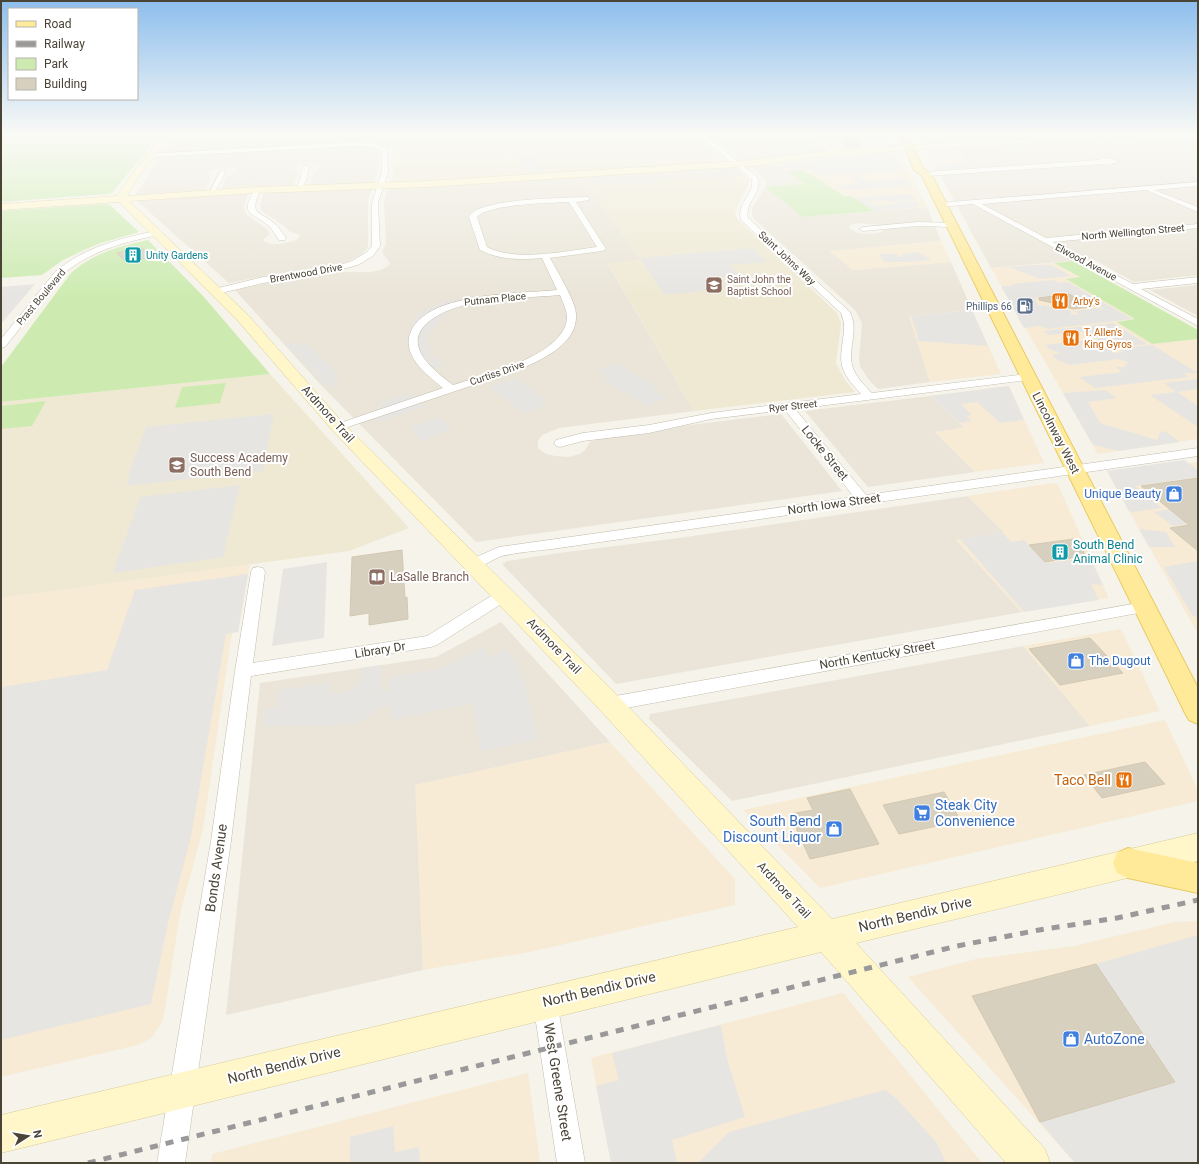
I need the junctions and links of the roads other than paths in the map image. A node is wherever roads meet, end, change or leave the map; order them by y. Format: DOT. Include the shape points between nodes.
graph roads {
  1 [pos="126,188"];
  2 [pos="214,188"];
  3 [pos="292,188"];
  4 [pos="379,188"];
  5 [pos="754,188"];
  6 [pos="933,188"];
  7 [pos="1141,188"];
  8 [pos="1145,188"];
  9 [pos="257,190"];
  10 [pos="212,193"];
  11 [pos="121,199"];
  12 [pos="587,199"];
  13 [pos="572,201"];
  14 [pos="974,202"];
  15 [pos="941,205"];
  16 [pos="1,206"];
  17 [pos="1198,210"];
  18 [pos="951,225"];
  19 [pos="1198,226"];
  20 [pos="863,229"];
  21 [pos="155,233"];
  22 [pos="282,238"];
  23 [pos="1045,240"];
  24 [pos="545,255"];
  25 [pos="1198,280"];
  26 [pos="1132,287"];
  27 [pos="216,291"];
  28 [pos="563,292"];
  29 [pos="1198,323"];
  30 [pos="1,345"];
  31 [pos="1027,377"];
  32 [pos="451,389"];
  33 [pos="870,396"];
  34 [pos="787,406"];
  35 [pos="338,427"];
  36 [pos="560,443"];
  37 [pos="1198,452"];
  38 [pos="1074,470"];
  39 [pos="863,500"];
  40 [pos="472,564"];
  41 [pos="258,572"];
  42 [pos="504,595"];
  43 [pos="1144,607"];
  44 [pos="243,672"];
  45 [pos="610,704"];
  46 [pos="1198,713"];
  47 [pos="1198,847"];
  48 [pos="1128,863"];
  49 [pos="1198,878"];
  50 [pos="826,935"];
  51 [pos="545,1002"];
  52 [pos="183,1090"];
  53 [pos="1,1134"];
  54 [pos="172,1163"];
  55 [pos="572,1163"];
  56 [pos="1031,1163"];
  1 -- 11 [label="street"];
  2 -- 10 [label="street"];
  3 -- 9 [label="street"];
  4 -- 27 [label="street, Brentwood Drive" via="375,203 376,246 364,259 328,271 263,280"];
  5 -- 33 [label="street, Saint Johns Way" via="743,209 745,219 845,312 850,325 847,364 853,377"];
  6 -- 15 [label="main road, Lincolnway West"];
  7 -- 14 [label="street"];
  8 -- 17 [label="street"];
  9 -- 10 [label="street"];
  9 -- 22 [label="street" via="252,210 277,230"];
  10 -- 11 [label="street"];
  11 -- 16 [label="street"];
  11 -- 21 [label="street, Ardmore Trail"];
  12 -- 13 [label="street"];
  13 -- 24 [label="street" via="602,249"];
  13 -- 24 [label="street" via="496,206 479,210 474,214 482,246 486,251 504,256"];
  14 -- 15 [label="street"];
  14 -- 23 [label="street, Elwood Avenue"];
  15 -- 18 [label="main road, Lincolnway West"];
  18 -- 20 [label="street" via="918,224"];
  18 -- 31 [label="main road, Lincolnway West"];
  19 -- 23 [label="street, North Wellington Street"];
  21 -- 27 [label="street, Ardmore Trail"];
  21 -- 30 [label="street, Prast Boulevard" via="103,247 68,265"];
  23 -- 26 [label="street, Elwood Avenue"];
  24 -- 28 [label="street, Curtiss Drive"];
  25 -- 26 [label="street"];
  26 -- 29 [label="street, Elwood Avenue"];
  27 -- 35 [label="street, Ardmore Trail" via="243,318"];
  28 -- 32 [label="street, Curtiss Drive" via="570,307 572,322 568,332 552,349 517,367"];
  28 -- 32 [label="street, Putnam Place" via="466,301 431,314 412,337 413,349 422,364"];
  31 -- 33 [label="street, Ryer Street"];
  31 -- 38 [label="main road, Lincolnway West"];
  32 -- 35 [label="street, Curtiss Drive"];
  33 -- 34 [label="street, Ryer Street"];
  34 -- 36 [label="street, Ryer Street" via="711,416"];
  34 -- 39 [label="street, Locke Street"];
  35 -- 40 [label="street, Ardmore Trail"];
  37 -- 38 [label="street, North Iowa Street"];
  38 -- 39 [label="street, North Iowa Street"];
  38 -- 43 [label="main road, Lincolnway West"];
  39 -- 40 [label="street, North Iowa Street" via="514,550 492,554"];
  40 -- 42 [label="street, Ardmore Trail"];
  41 -- 44 [label="street, Bonds Avenue"];
  42 -- 44 [label="street, Library Dr" via="431,641"];
  42 -- 45 [label="street, Ardmore Trail"];
  43 -- 45 [label="street, North Kentucky Street"];
  43 -- 46 [label="main road, Lincolnway West"];
  44 -- 52 [label="street, Bonds Avenue" via="221,841"];
  45 -- 50 [label="street, Ardmore Trail"];
  47 -- 48 [label="street, North Bendix Drive"];
  48 -- 49 [label="main road"];
  48 -- 50 [label="street, North Bendix Drive"];
  50 -- 51 [label="street, North Bendix Drive"];
  50 -- 56 [label="street, Ardmore Trail"];
  51 -- 52 [label="street, North Bendix Drive"];
  51 -- 55 [label="street, West Greene Street"];
  52 -- 53 [label="street, North Bendix Drive"];
  52 -- 54 [label="street, Bonds Avenue"];
}
